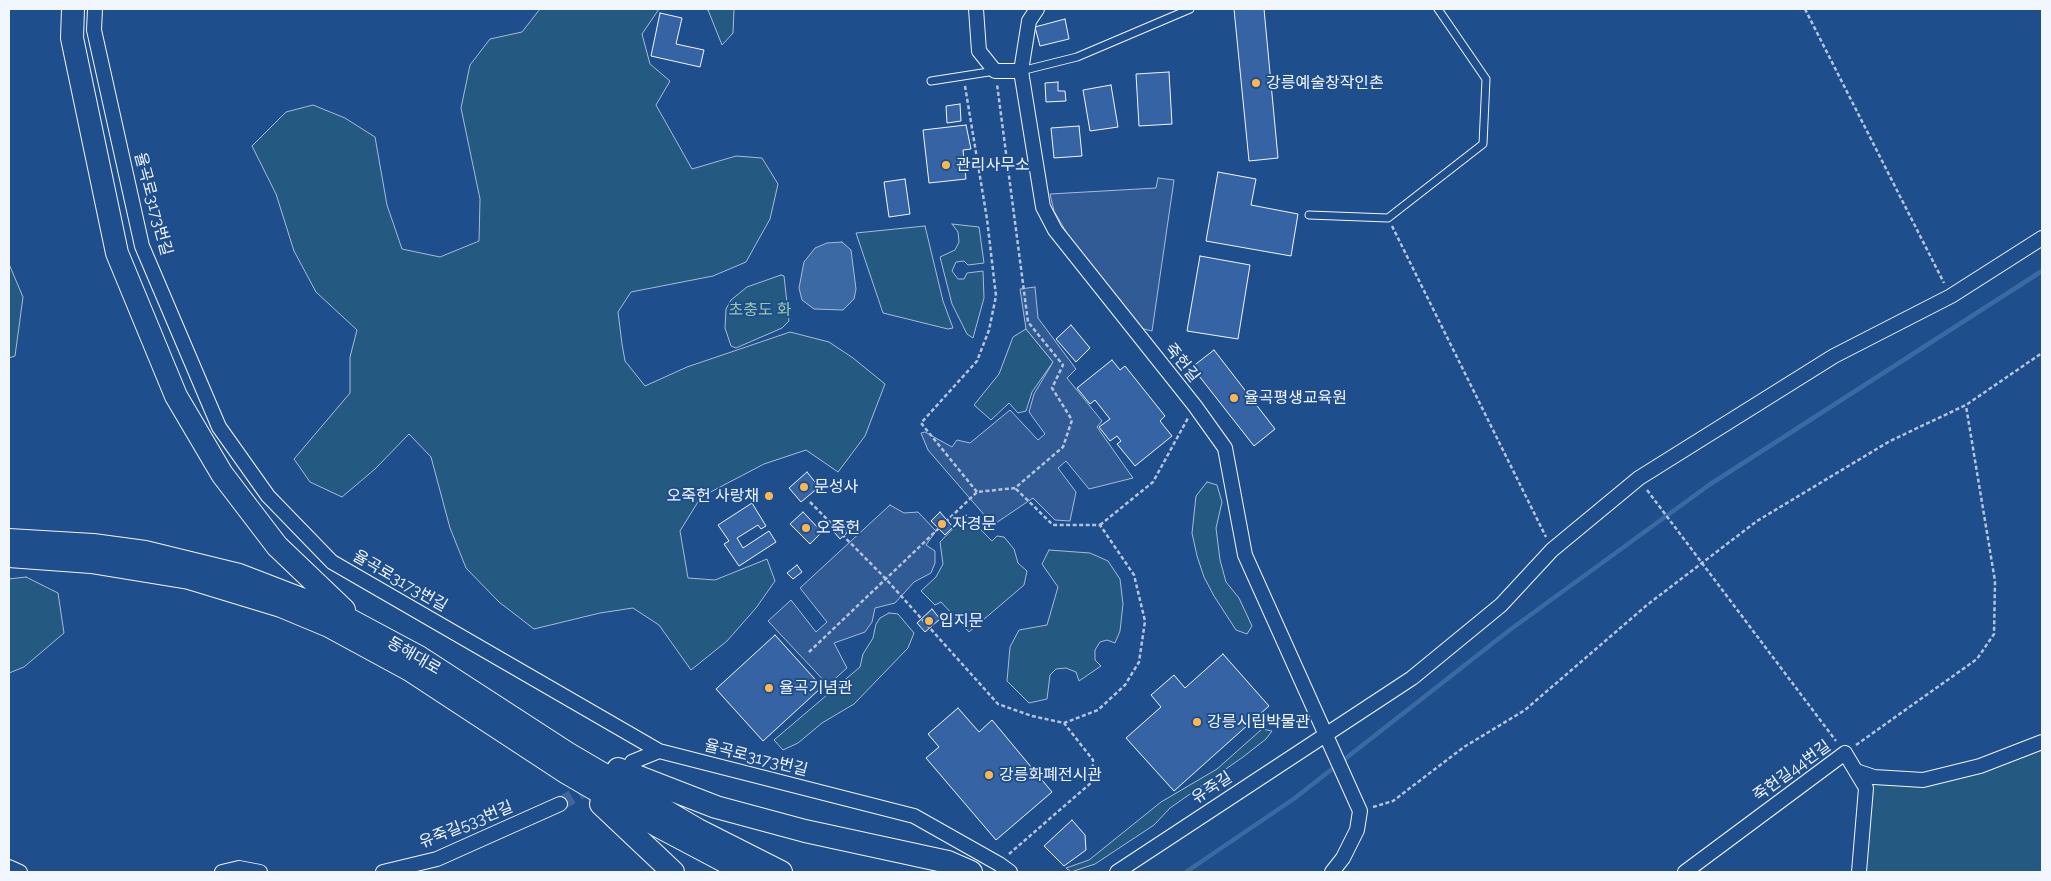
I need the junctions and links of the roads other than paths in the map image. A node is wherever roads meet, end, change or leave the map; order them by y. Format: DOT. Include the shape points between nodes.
graph roads {
  1 [pos="73,9"];
  2 [pos="95,9"];
  3 [pos="976,9"];
  4 [pos="1037,9"];
  5 [pos="1190,9"];
  6 [pos="1438,9"];
  7 [pos="995,71"];
  8 [pos="1021,71"];
  9 [pos="931,81"];
  10 [pos="1309,215"];
  11 [pos="2042,238"];
  12 [pos="9,540"];
  13 [pos="9,556"];
  14 [pos="361,626"];
  15 [pos="1327,733"];
  16 [pos="550,742"];
  17 [pos="2042,742"];
  18 [pos="659,751"];
  19 [pos="632,762"];
  20 [pos="1856,771"];
  21 [pos="566,773"];
  22 [pos="560,804"];
  23 [pos="9,867"];
  24 [pos="1004,868"];
  25 [pos="20,872"];
  26 [pos="222,872"];
  27 [pos="260,872"];
  28 [pos="383,872"];
  29 [pos="673,872"];
  30 [pos="745,872"];
  31 [pos="781,872"];
  32 [pos="971,872"];
  33 [pos="1117,872"];
  34 [pos="1332,872"];
  35 [pos="1684,872"];
  36 [pos="1859,872"];
  1 -- 14 [label="main road" via="72,38 117,253 176,396 222,474 277,546"];
  2 -- 18 [label="street, 율곡로3173번길" via="94,30 142,246 219,427 268,496 332,562"];
  3 -- 7 [label="street" via="979,51"];
  4 -- 8 [label="street, 죽헌길" via="1029,21"];
  5 -- 8 [label="lane" via="1077,56"];
  6 -- 10 [label="lane" via="1486,78 1483,144 1388,218"];
  7 -- 8 [label="street"];
  7 -- 9 [label="lane"];
  8 -- 15 [label="street, 죽헌길" via="1043,206 1055,230 1225,448 1245,555"];
  11 -- 15 [label="street, 유죽길" via="1951,296 1834,356 1639,478 1552,550 1501,605 1412,678"];
  12 -- 14 [label="main road, 동해대로" via="93,545 193,562 286,592"];
  13 -- 21 [label="main road, 동해대로" via="139,568 189,578 281,606 328,626 410,670"];
  14 -- 16 [label="main road, 동해대로" via="420,657"];
  15 -- 33 [label="street, 유죽길"];
  15 -- 34 [label="street, 죽헌길" via="1360,811 1358,830"];
  16 -- 31 [label="main road, 동해대로" via="698,830"];
  16 -- 32 [label="main road" via="716,807 805,831 948,862"];
  17 -- 20 [label="street" via="1980,766 1923,780 1874,777"];
  18 -- 19 [label="street"];
  18 -- 24 [label="street, 율곡로3173번길" via="914,816"];
  20 -- 35 [label="street, 죽헌길44번길" via="1845,753"];
  20 -- 36 [label="street, 죽헌길44번길" via="1866,788"];
  21 -- 29 [label="main road"];
  21 -- 30 [label="main road, 동해대로"];
  22 -- 28 [label="street, 유죽길533번길" via="437,859"];
  23 -- 25 [label="street"];
  26 -- 27 [label="street" via="239,868"];
}
